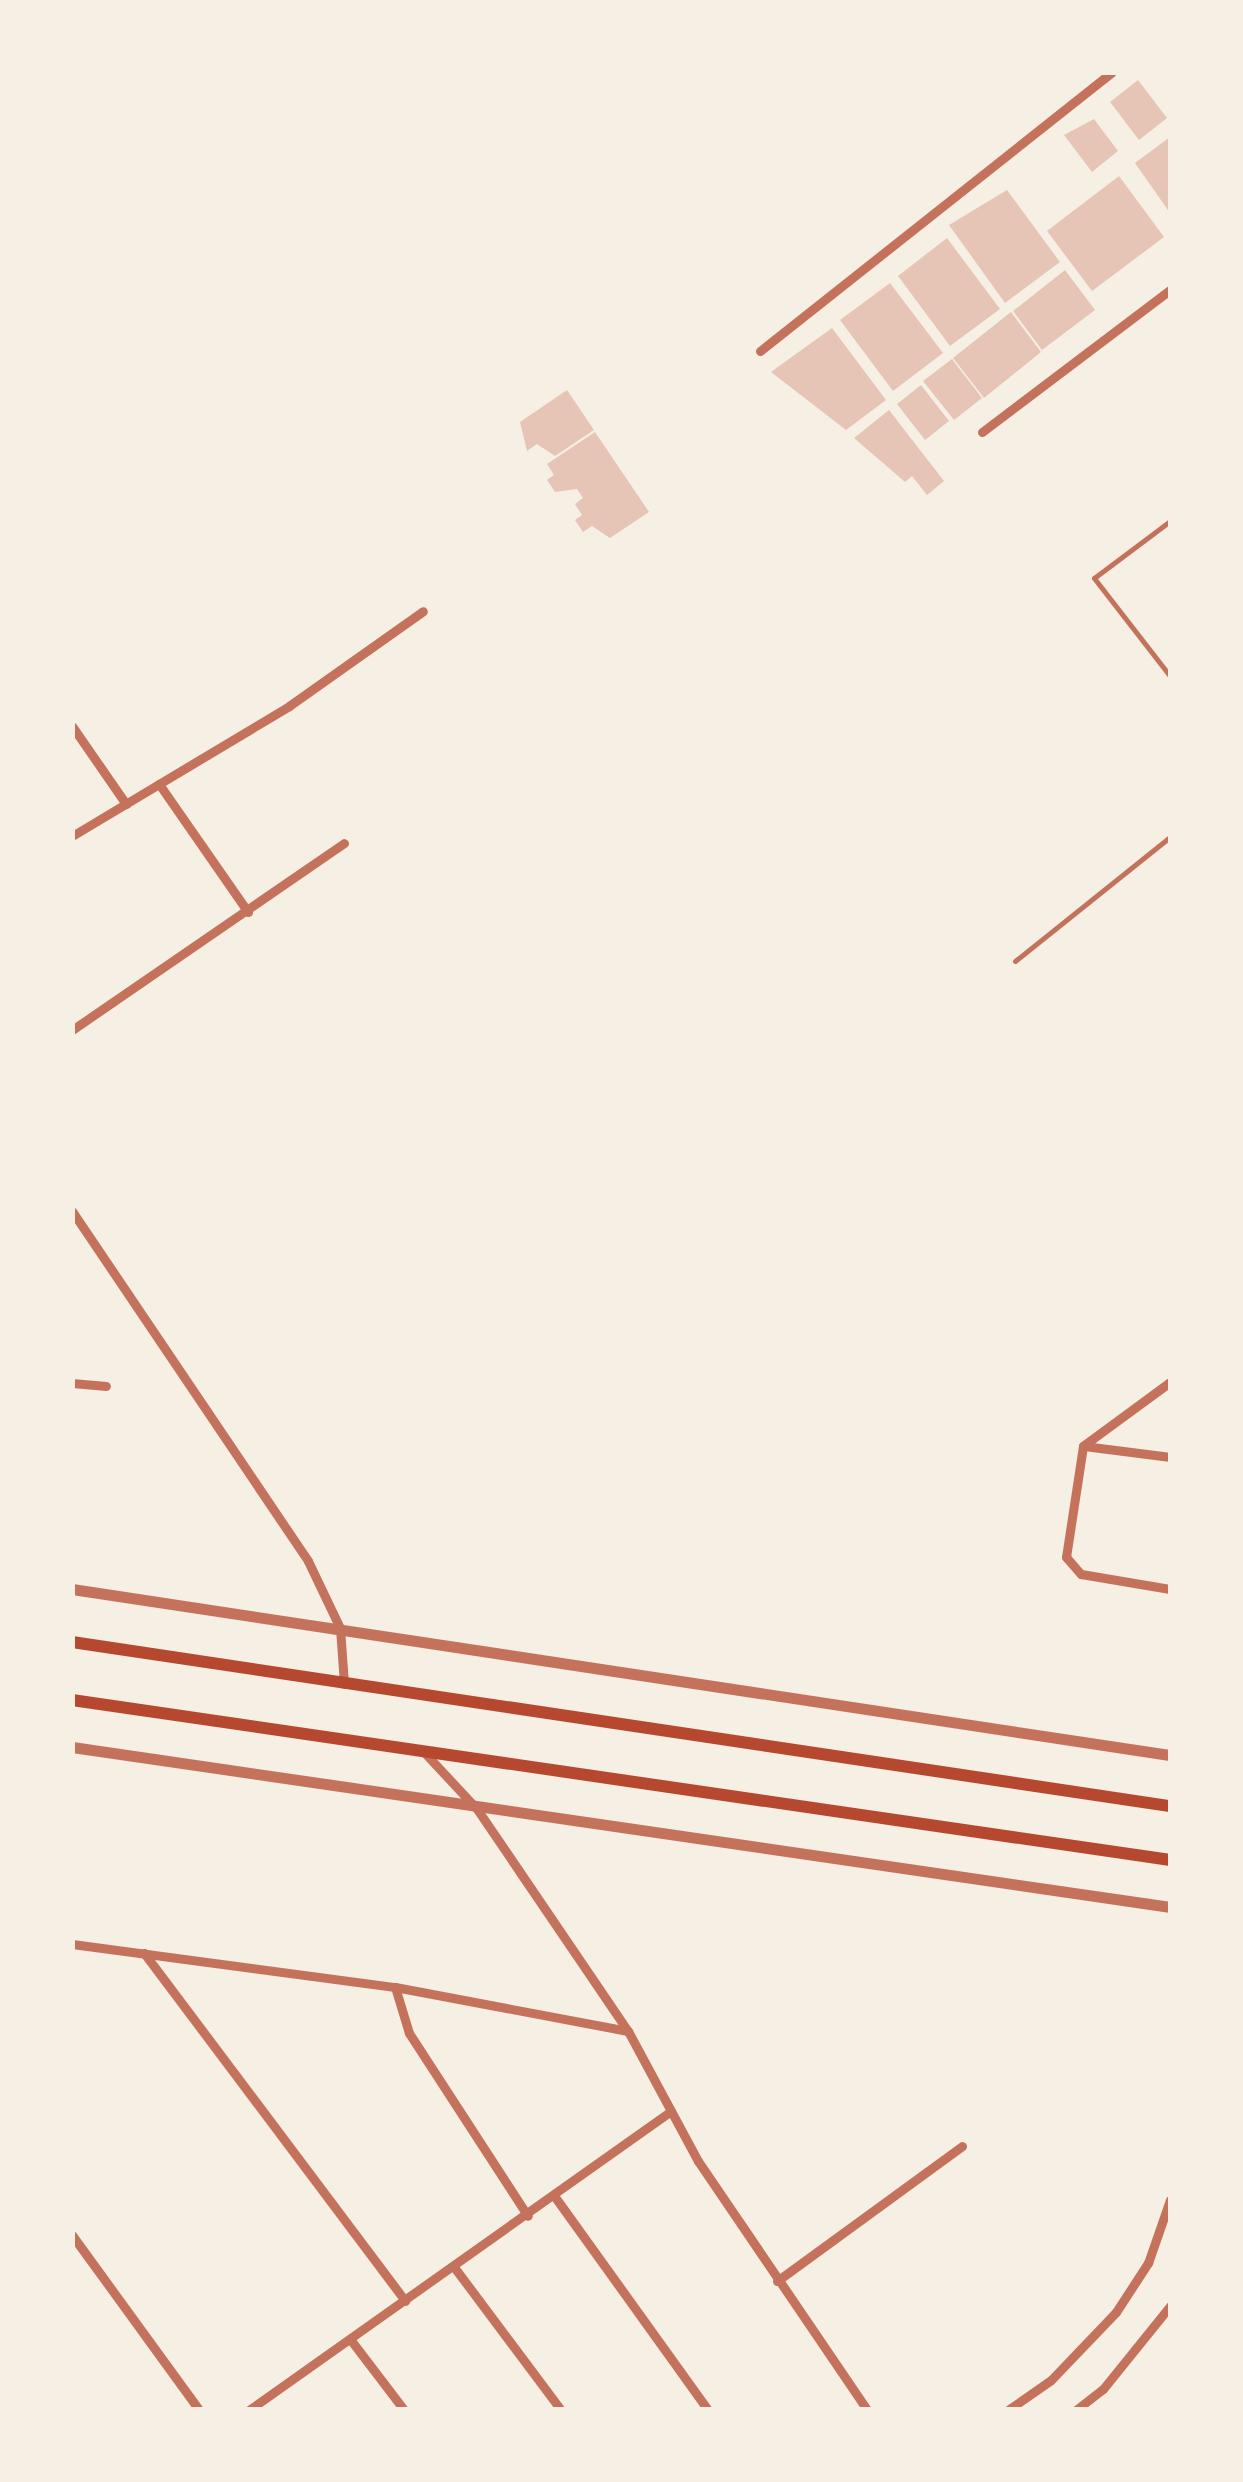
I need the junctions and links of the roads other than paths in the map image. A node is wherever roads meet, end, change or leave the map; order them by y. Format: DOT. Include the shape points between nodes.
graph roads {
  1 [pos="1112,72"];
  2 [pos="1170,290"];
  3 [pos="760,351"];
  4 [pos="982,432"];
  5 [pos="1170,521"];
  6 [pos="423,611"];
  7 [pos="1170,676"];
  8 [pos="72,726"];
  9 [pos="159,784"];
  10 [pos="126,804"];
  11 [pos="72,836"];
  12 [pos="1170,837"];
  13 [pos="344,843"];
  14 [pos="248,912"];
  15 [pos="1015,961"];
  16 [pos="72,1030"];
  17 [pos="72,1211"];
  18 [pos="1170,1382"];
  19 [pos="72,1383"];
  20 [pos="106,1386"];
  21 [pos="1083,1446"];
  22 [pos="1170,1458"];
  23 [pos="72,1589"];
  24 [pos="1170,1589"];
  25 [pos="340,1628"];
  26 [pos="72,1642"];
  27 [pos="344,1684"];
  28 [pos="72,1700"];
  29 [pos="419,1746"];
  30 [pos="72,1748"];
  31 [pos="1170,1755"];
  32 [pos="1170,1806"];
  33 [pos="477,1809"];
  34 [pos="1170,1860"];
  35 [pos="1170,1907"];
  36 [pos="72,1944"];
  37 [pos="144,1953"];
  38 [pos="395,1988"];
  39 [pos="628,2031"];
  40 [pos="671,2111"];
  41 [pos="962,2146"];
  42 [pos="555,2197"];
  43 [pos="1170,2200"];
  44 [pos="528,2216"];
  45 [pos="72,2235"];
  46 [pos="454,2267"];
  47 [pos="777,2281"];
  48 [pos="405,2302"];
  49 [pos="1170,2306"];
  50 [pos="350,2339"];
  51 [pos="198,2410"];
  52 [pos="250,2410"];
  53 [pos="404,2410"];
  54 [pos="561,2410"];
  55 [pos="708,2410"];
  56 [pos="867,2410"];
  57 [pos="1008,2410"];
  58 [pos="1076,2410"];
  1 -- 3 [label="street"];
  2 -- 4 [label="street"];
  5 -- 7 [label="lane" via="1094,578"];
  6 -- 9 [label="street" via="289,706"];
  8 -- 10 [label="street"];
  9 -- 10 [label="street"];
  9 -- 14 [label="street"];
  10 -- 11 [label="street"];
  12 -- 15 [label="lane"];
  13 -- 14 [label="street"];
  14 -- 16 [label="street"];
  17 -- 25 [label="street" via="308,1560"];
  18 -- 21 [label="street"];
  19 -- 20 [label="street"];
  21 -- 22 [label="street"];
  21 -- 24 [label="street" via="1066,1557 1072,1567"];
  23 -- 25 [label="street"];
  25 -- 27 [label="street"];
  25 -- 31 [label="street"];
  26 -- 27 [label="main road"];
  27 -- 32 [label="main road"];
  28 -- 29 [label="main road"];
  29 -- 33 [label="street"];
  29 -- 34 [label="main road"];
  30 -- 33 [label="street"];
  33 -- 35 [label="street"];
  33 -- 39 [label="street"];
  36 -- 37 [label="street"];
  37 -- 38 [label="street"];
  37 -- 48 [label="street"];
  38 -- 39 [label="street"];
  38 -- 44 [label="street" via="409,2033"];
  39 -- 40 [label="street"];
  40 -- 42 [label="street"];
  40 -- 47 [label="street"];
  41 -- 47 [label="street"];
  42 -- 44 [label="street"];
  42 -- 55 [label="street"];
  43 -- 57 [label="street" via="1148,2263 1116,2312 1051,2380"];
  44 -- 46 [label="street"];
  45 -- 51 [label="street"];
  46 -- 48 [label="street"];
  46 -- 54 [label="street"];
  47 -- 56 [label="street"];
  48 -- 50 [label="street"];
  49 -- 58 [label="street" via="1103,2389"];
  50 -- 52 [label="street"];
  50 -- 53 [label="street"];
}
